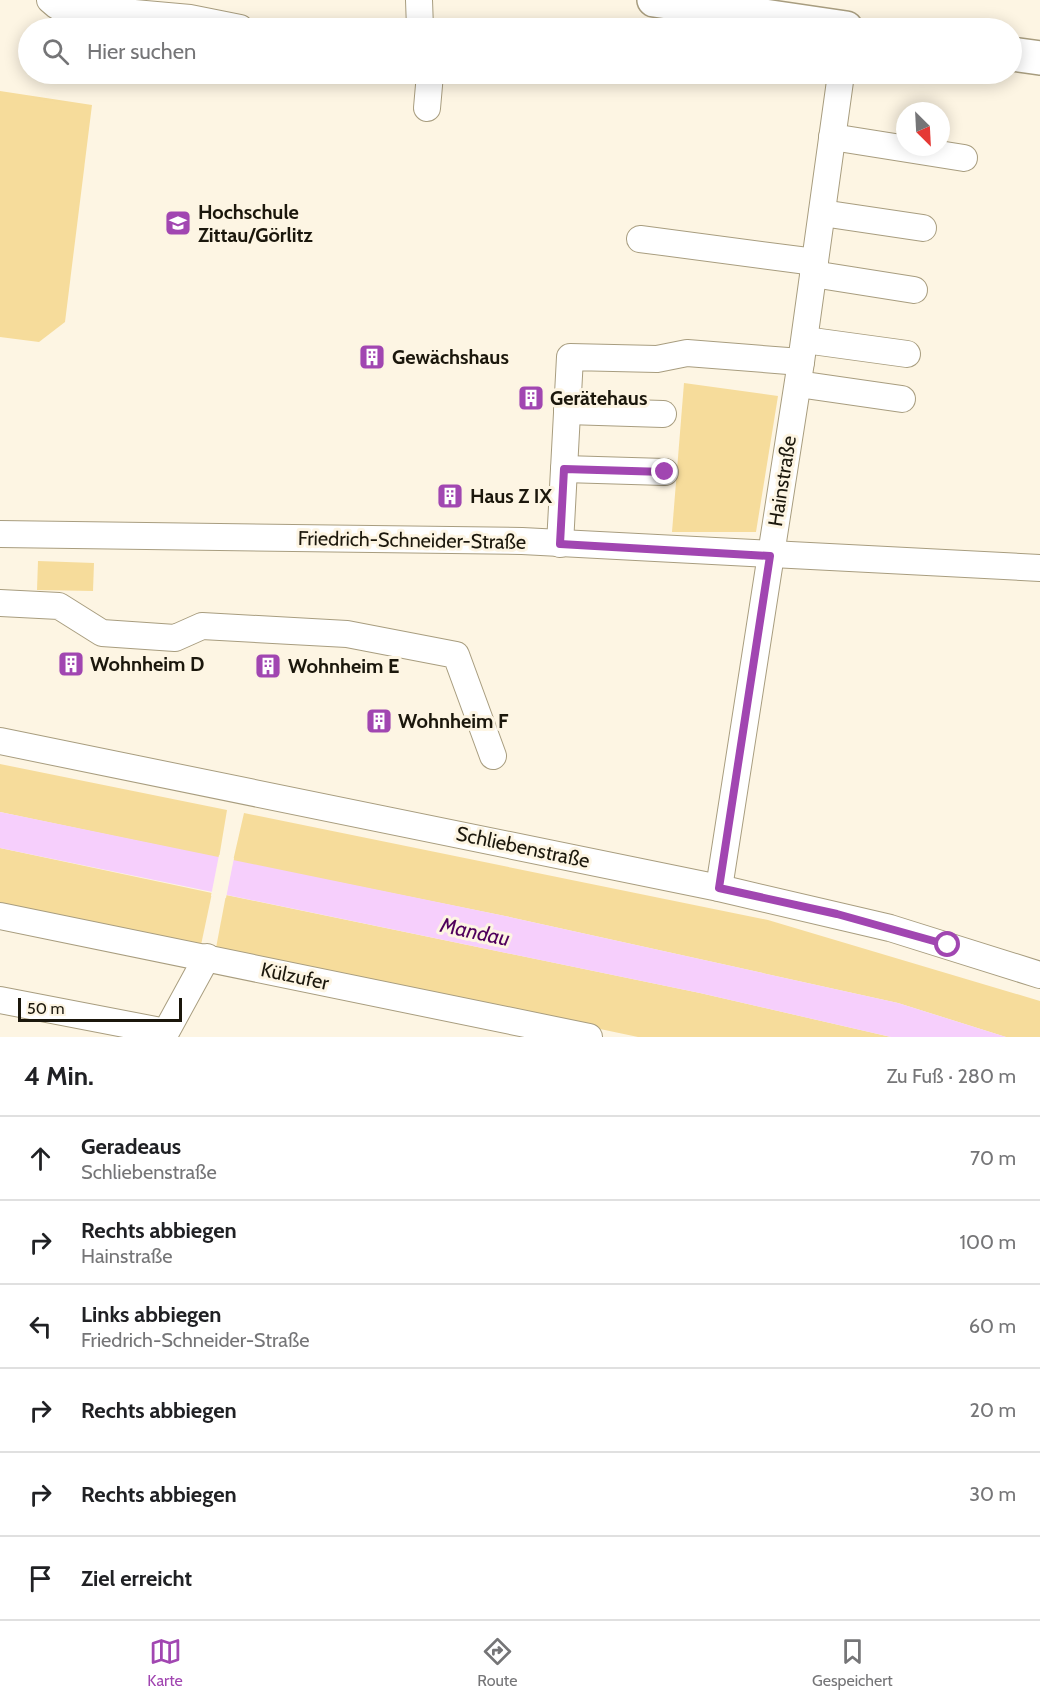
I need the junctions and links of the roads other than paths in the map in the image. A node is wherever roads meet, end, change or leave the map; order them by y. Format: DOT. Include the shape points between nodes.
graph roads {
  1 [pos="50,0"];
  2 [pos="419,0"];
  3 [pos="654,0"];
  4 [pos="733,6"];
  5 [pos="190,18"];
  6 [pos="420,18"];
  7 [pos="795,18"];
  8 [pos="1022,56"];
  9 [pos="1040,58"];
  10 [pos="429,84"];
  11 [pos="840,84"];
  12 [pos="427,108"];
  13 [pos="832,137"];
  14 [pos="964,158"];
  15 [pos="822,213"];
  16 [pos="923,228"];
  17 [pos="640,239"];
  18 [pos="814,268"];
  19 [pos="914,290"];
  20 [pos="907,354"];
  21 [pos="801,362"];
  22 [pos="902,399"];
  23 [pos="567,411"];
  24 [pos="663,414"];
  25 [pos="564,469"];
  26 [pos="665,472"];
  27 [pos="0,534"];
  28 [pos="560,544"];
  29 [pos="770,556"];
  30 [pos="1040,568"];
  31 [pos="0,603"];
  32 [pos="0,741"];
  33 [pos="493,756"];
  34 [pos="719,888"];
  35 [pos="0,916"];
  36 [pos="207,957"];
  37 [pos="1040,975"];
  38 [pos="0,1000"];
  39 [pos="589,1037"];
  1 -- 5 [label="street" via="57,6"];
  2 -- 6 [label="street"];
  3 -- 4 [label="main road"];
  4 -- 7 [label="main road"];
  8 -- 9 [label="main road"];
  10 -- 12 [label="street"];
  11 -- 13 [label="street, Hainstraße"];
  13 -- 14 [label="street"];
  13 -- 15 [label="street, Hainstraße"];
  15 -- 16 [label="street"];
  15 -- 18 [label="street, Hainstraße"];
  17 -- 18 [label="street"];
  18 -- 19 [label="street"];
  18 -- 21 [label="street, Hainstraße"];
  20 -- 21 [label="street"];
  21 -- 22 [label="street"];
  21 -- 23 [label="street" via="687,353 657,359 570,357"];
  21 -- 29 [label="street, Hainstraße"];
  23 -- 24 [label="street"];
  23 -- 25 [label="street"];
  25 -- 26 [label="street"];
  25 -- 28 [label="street"];
  27 -- 28 [label="street, Friedrich-Schneider-Straße"];
  28 -- 29 [label="street, Friedrich-Schneider-Straße"];
  29 -- 30 [label="street, Friedrich-Schneider-Straße"];
  29 -- 34 [label="street, Hainstraße"];
  31 -- 33 [label="street" via="59,606 102,633 175,638 202,626 347,634 456,655"];
  32 -- 34 [label="street, Schliebenstraße"];
  34 -- 37 [label="street, Schliebenstraße" via="890,928"];
  35 -- 36 [label="street, Külzufer"];
  36 -- 38 [label="street" via="166,1032"];
  36 -- 39 [label="street, Külzufer"];
}
